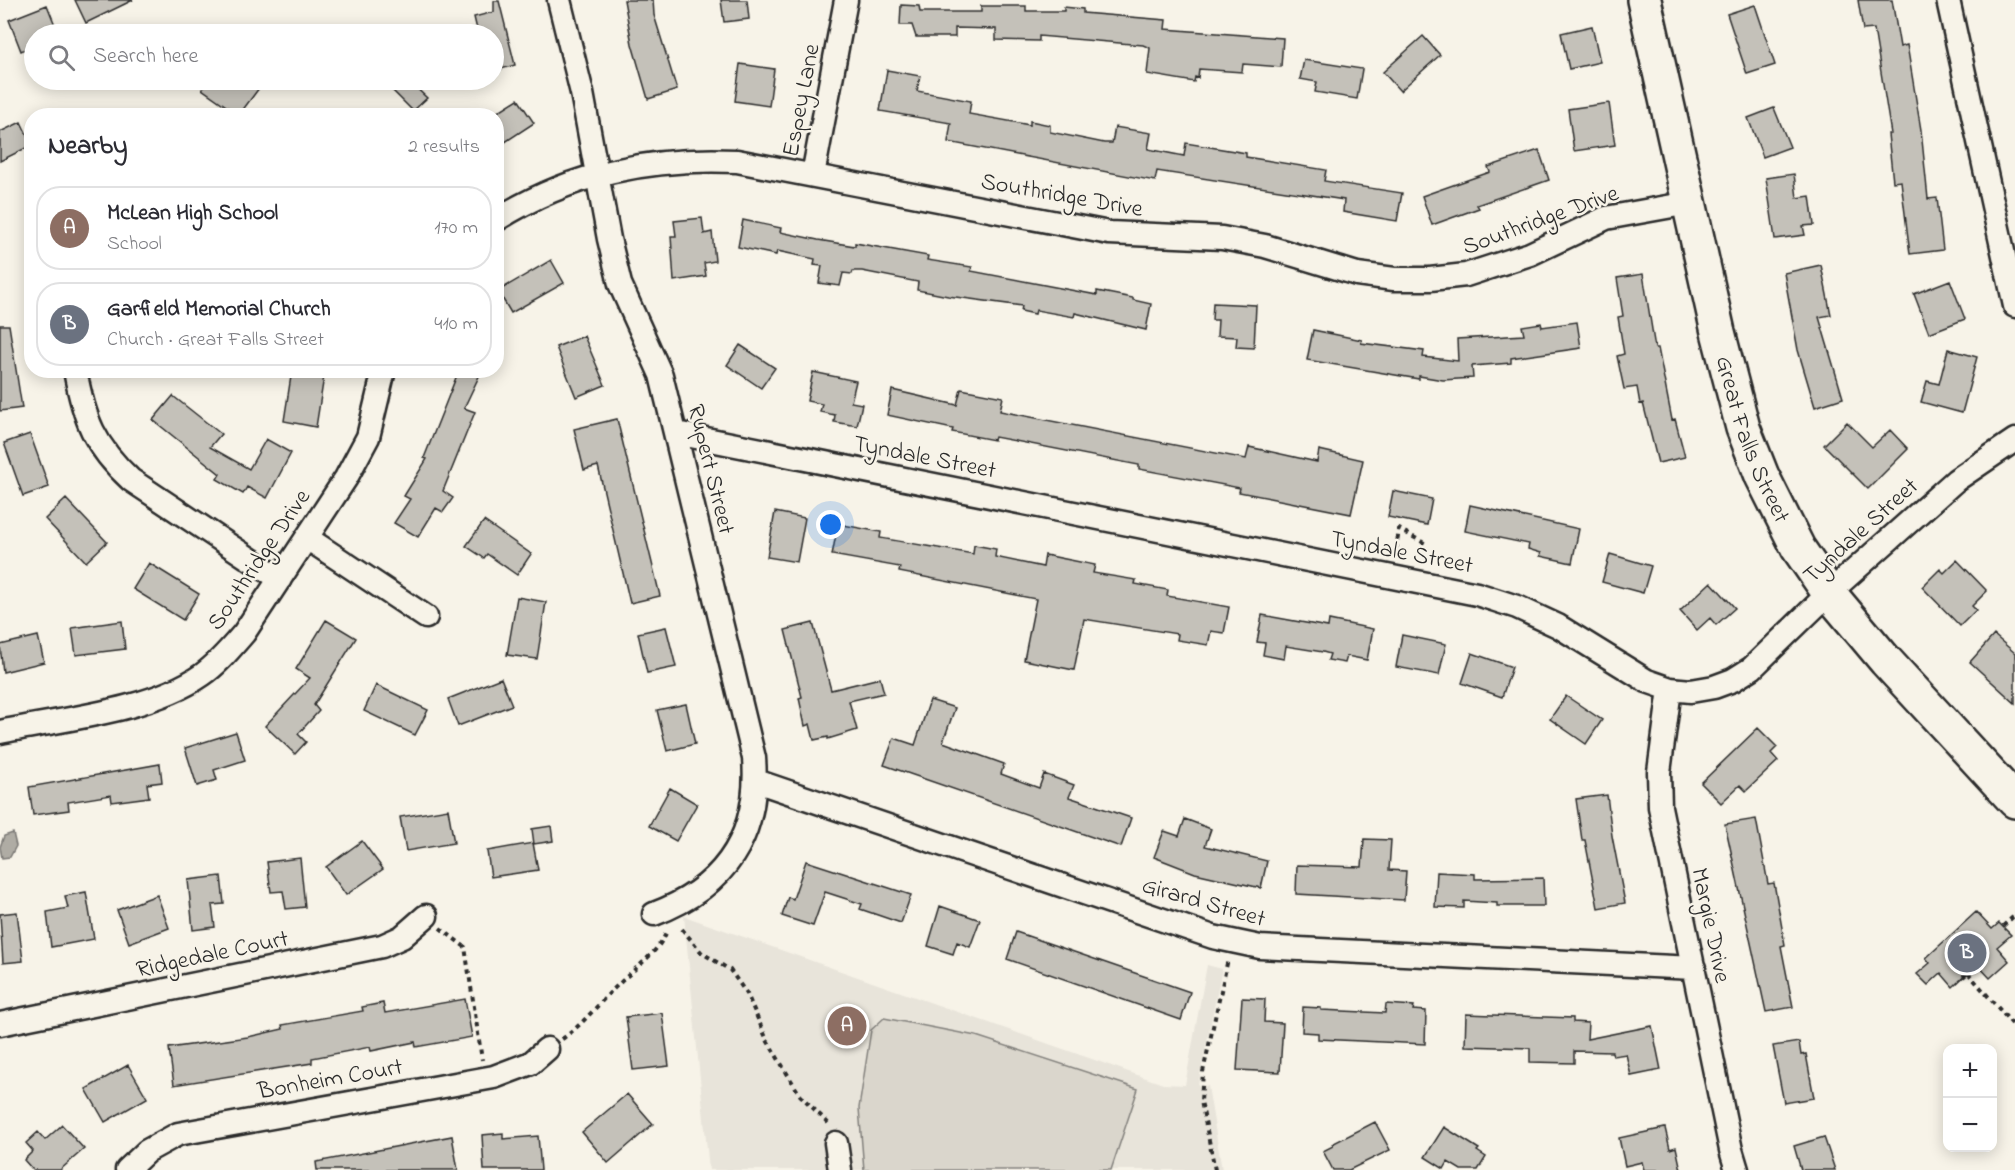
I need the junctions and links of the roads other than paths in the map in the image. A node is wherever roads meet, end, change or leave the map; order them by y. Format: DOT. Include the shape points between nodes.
graph roads {
  1 [pos="559,0"];
  2 [pos="846,0"];
  3 [pos="1644,0"];
  4 [pos="1948,0"];
  5 [pos="597,174"];
  6 [pos="813,175"];
  7 [pos="1689,203"];
  8 [pos="504,216"];
  9 [pos="2015,306"];
  10 [pos="77,378"];
  11 [pos="382,378"];
  12 [pos="676,433"];
  13 [pos="2015,440"];
  14 [pos="307,538"];
  15 [pos="280,579"];
  16 [pos="1829,593"];
  17 [pos="426,617"];
  18 [pos="1670,689"];
  19 [pos="0,732"];
  20 [pos="756,781"];
  21 [pos="2015,801"];
  22 [pos="654,914"];
  23 [pos="426,916"];
  24 [pos="1694,968"];
  25 [pos="0,1024"];
  26 [pos="547,1049"];
  27 [pos="836,1143"];
  28 [pos="127,1170"];
  29 [pos="840,1170"];
  30 [pos="1737,1170"];
  1 -- 5 [label="street, Rupert Street"];
  2 -- 6 [label="street, Espey Lane"];
  3 -- 7 [label="main road, Great Falls Street"];
  4 -- 9 [label="street"];
  5 -- 6 [label="street, Southridge Drive" via="652,162 695,159 737,161"];
  5 -- 8 [label="street, Southridge Drive" via="558,187"];
  5 -- 12 [label="street, Rupert Street" via="620,284 654,354"];
  6 -- 7 [label="street, Southridge Drive" via="1109,234 1222,238 1265,246 1357,274 1394,279 1466,275 1522,257 1606,218"];
  7 -- 16 [label="main road, Great Falls Street" via="1743,428 1778,512"];
  10 -- 15 [label="street" via="87,421 112,463 131,480"];
  11 -- 14 [label="street, Southridge Drive" via="368,437"];
  12 -- 18 [label="street, Tyndale Street" via="1476,594 1558,626 1647,681"];
  12 -- 20 [label="street, Rupert Street" via="754,758"];
  13 -- 16 [label="street, Tyndale Street" via="1956,480"];
  14 -- 15 [label="street, Southridge Drive"];
  14 -- 17 [label="street"];
  15 -- 19 [label="street, Southridge Drive" via="226,655 176,691 149,701"];
  16 -- 18 [label="street, Tyndale Street" via="1752,668 1733,680 1691,691"];
  16 -- 21 [label="main road, Great Falls Street"];
  18 -- 24 [label="street, Margie Drive" via="1659,772 1660,807"];
  20 -- 22 [label="street, Rupert Street" via="747,830 735,854 712,881 678,905"];
  20 -- 24 [label="street, Girard Street" via="1233,941 1286,950"];
  23 -- 25 [label="street, Ridgedale Court" via="402,937 382,946"];
  24 -- 30 [label="street, Margie Drive"];
  26 -- 28 [label="street, Bonheim Court" via="531,1063 485,1079 178,1134 147,1151"];
  27 -- 29 [label="street"];
}
